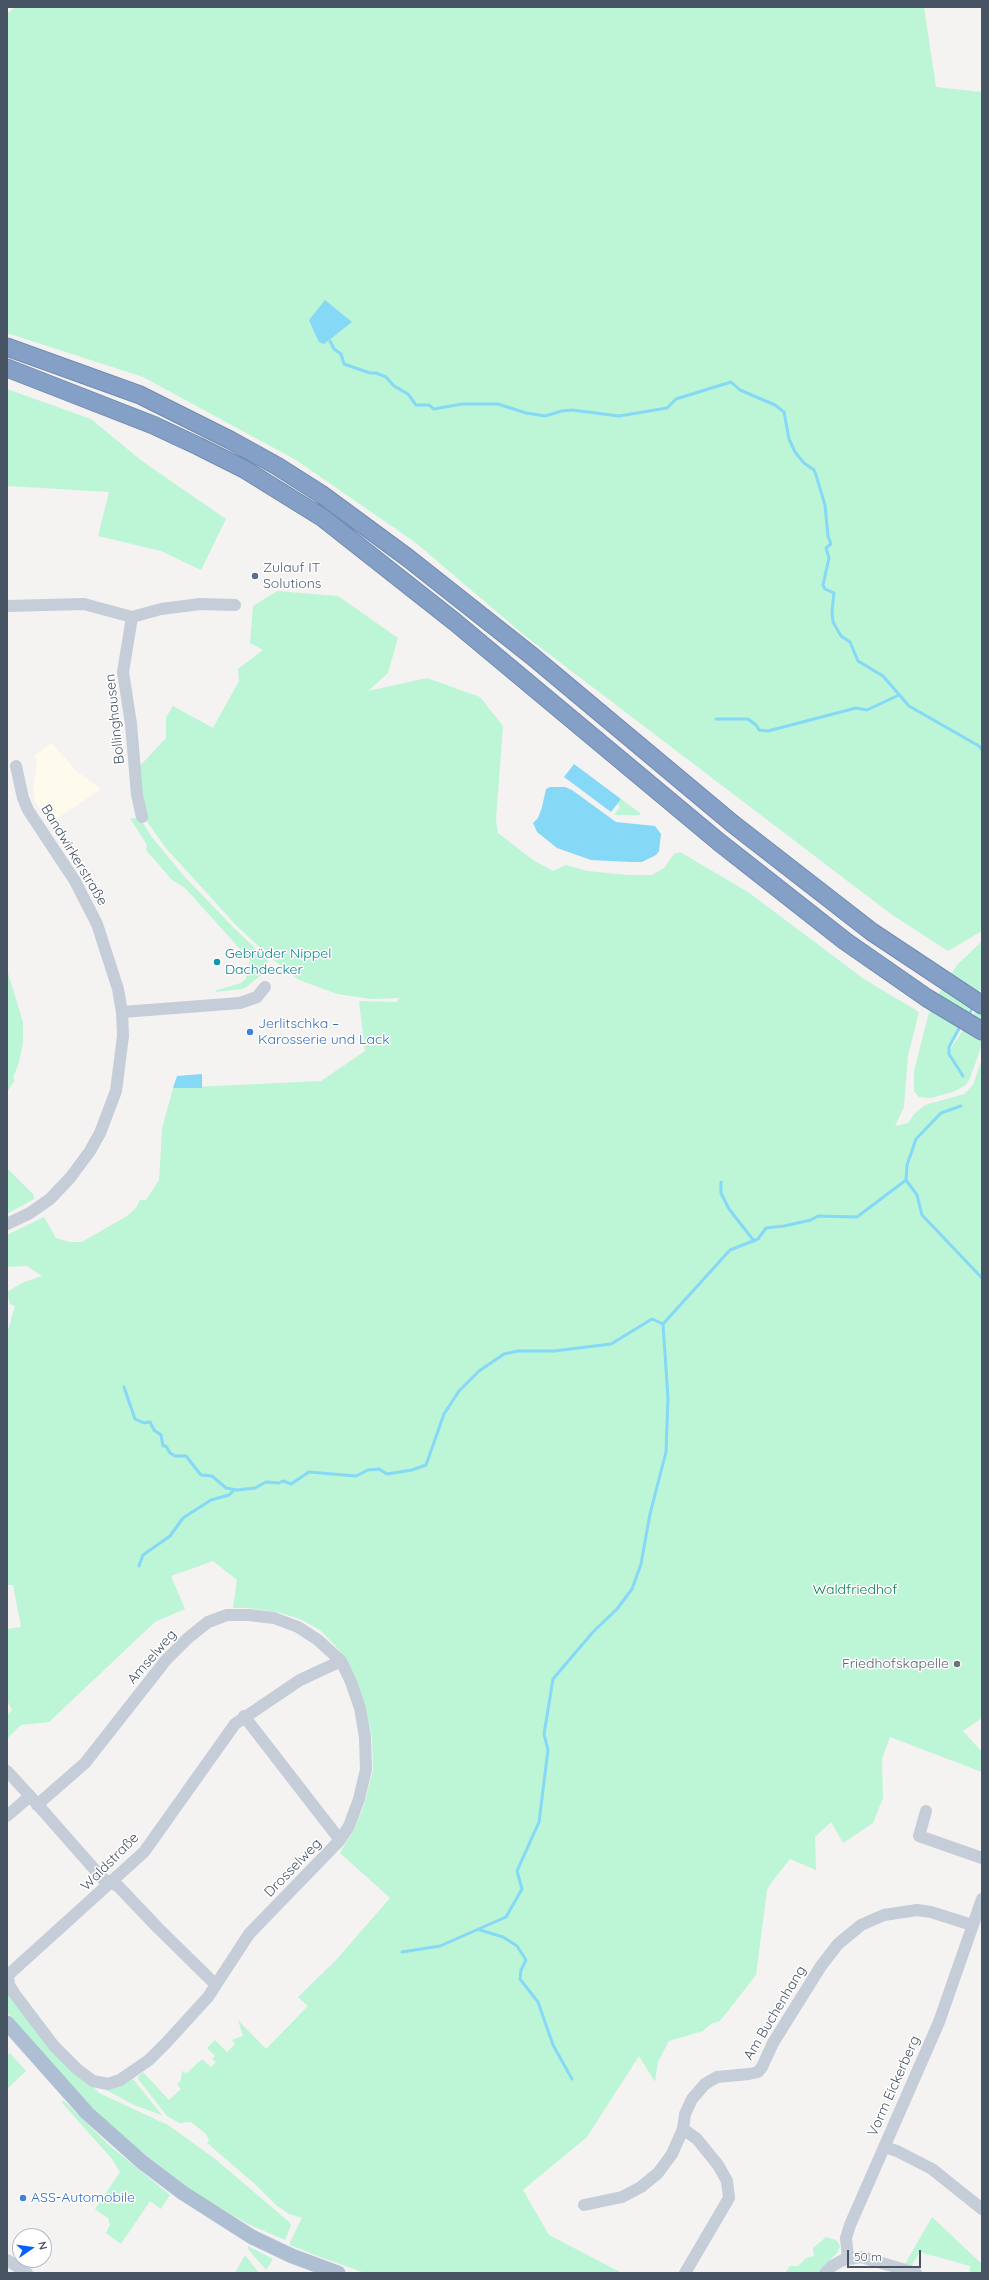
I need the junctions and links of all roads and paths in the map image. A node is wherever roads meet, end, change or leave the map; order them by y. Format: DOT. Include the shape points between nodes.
graph roads {
  1 [pos="7,347"];
  2 [pos="7,368"];
  3 [pos="235,605"];
  4 [pos="7,606"];
  5 [pos="132,617"];
  6 [pos="16,766"];
  7 [pos="142,817"];
  8 [pos="265,987"];
  9 [pos="982,1005"];
  10 [pos="122,1012"];
  11 [pos="982,1032"];
  12 [pos="7,1224"];
  13 [pos="341,1661"];
  14 [pos="244,1716"];
  15 [pos="7,1771"];
  16 [pos="33,1801"];
  17 [pos="926,1811"];
  18 [pos="7,1816"];
  19 [pos="340,1840"];
  20 [pos="982,1858"];
  21 [pos="112,1884"];
  22 [pos="982,1899"];
  23 [pos="972,1925"];
  24 [pos="7,1976"];
  25 [pos="215,1984"];
  26 [pos="7,2023"];
  27 [pos="683,2129"];
  28 [pos="884,2147"];
  29 [pos="584,2205"];
  30 [pos="982,2209"];
  31 [pos="284,2252"];
  32 [pos="848,2258"];
  33 [pos="7,2260"];
  34 [pos="326,2271"];
  35 [pos="27,2273"];
  36 [pos="303,2273"];
  37 [pos="686,2273"];
  38 [pos="825,2273"];
  39 [pos="916,2273"];
  1 -- 9 [label="highway" via="140,395 230,440 321,494 408,558 538,661 733,824 872,932"];
  2 -- 11 [label="highway" via="153,425 198,446 244,469 323,518 455,622 714,838 845,941 927,998"];
  3 -- 5 [label="street" via="200,604 162,609"];
  4 -- 5 [label="street" via="84,604"];
  5 -- 7 [label="street, Bollinghausen" via="123,672 137,795"];
  6 -- 10 [label="street, Bandwirkerstraße" via="28,810 75,881 97,924 111,962"];
  8 -- 10 [label="street" via="257,997 240,1003"];
  10 -- 12 [label="street, Bandwirkerstraße" via="123,1036 119,1076 107,1116 97,1137 77,1169 50,1198 30,1213"];
  13 -- 14 [label="street" via="300,1680"];
  13 -- 16 [label="street, Amselweg" via="318,1640 298,1627 274,1618 227,1614 208,1622 166,1660 86,1763"];
  13 -- 19 [label="street, Amselweg" via="360,1708 365,1738 366,1769 352,1820"];
  14 -- 19 [label="street, Drosselweg"];
  14 -- 21 [label="street, Waldstraße" via="231,1728 144,1852"];
  15 -- 16 [label="street"];
  16 -- 18 [label="street, Amselweg"];
  16 -- 21 [label="street" via="103,1879"];
  17 -- 20 [label="street" via="919,1836"];
  19 -- 25 [label="street, Drosselweg" via="249,1934"];
  21 -- 24 [label="street, Waldstraße"];
  21 -- 25 [label="street" via="118,1886"];
  22 -- 23 [label="street, Vorm Eickerberg"];
  23 -- 27 [label="street, Am Buchenhang" via="917,1910 884,1915 861,1926 838,1944 821,1966 758,2072 717,2077 705,2084 692,2099"];
  23 -- 28 [label="street, Vorm Eickerberg" via="939,2022"];
  24 -- 25 [label="street, Drosselweg" via="14,1993 54,2046 85,2076 93,2081 108,2084 126,2077 149,2060 208,1996"];
  26 -- 31 [label="main road" via="87,2113 142,2162 228,2224"];
  27 -- 29 [label="street, Am Buchenhang" via="672,2154 658,2174 622,2197"];
  27 -- 37 [label="street" via="697,2139 718,2165 727,2181 729,2198"];
  28 -- 30 [label="street" via="932,2169"];
  28 -- 32 [label="street, Vorm Eickerberg" via="850,2225 846,2238"];
  31 -- 34 [label="main road"];
  31 -- 36 [label="main road"];
  32 -- 38 [label="street" via="832,2266"];
  32 -- 39 [label="street" via="868,2258"];
  33 -- 35 [label="street"];
}
